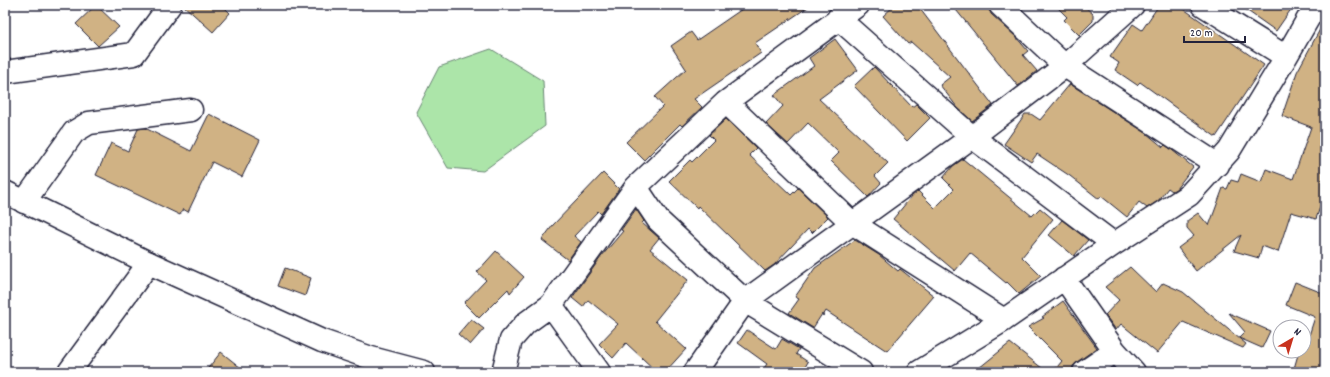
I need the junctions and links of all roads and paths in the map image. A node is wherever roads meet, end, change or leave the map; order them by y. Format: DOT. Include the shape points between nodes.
graph roads {
  1 [pos="170,5"];
  2 [pos="858,5"];
  3 [pos="1000,5"];
  4 [pos="1133,5"];
  5 [pos="1203,5"];
  6 [pos="1316,5"];
  7 [pos="838,18"];
  8 [pos="1286,57"];
  9 [pos="1065,66"];
  10 [pos="5,72"];
  11 [pos="726,102"];
  12 [pos="191,110"];
  13 [pos="972,137"];
  14 [pos="1218,165"];
  15 [pos="636,187"];
  16 [pos="12,199"];
  17 [pos="852,223"];
  18 [pos="1114,244"];
  19 [pos="149,263"];
  20 [pos="1064,278"];
  21 [pos="744,301"];
  22 [pos="551,305"];
  23 [pos="1004,320"];
  24 [pos="1115,351"];
  25 [pos="70,372"];
  26 [pos="424,372"];
  27 [pos="503,372"];
  28 [pos="599,372"];
  29 [pos="694,372"];
  30 [pos="860,372"];
  31 [pos="919,372"];
  32 [pos="1084,372"];
  33 [pos="1134,372"];
  1 -- 10 [label="street" via="134,54"];
  2 -- 7 [label="street"];
  3 -- 9 [label="street"];
  4 -- 9 [label="street"];
  5 -- 8 [label="street"];
  6 -- 8 [label="street"];
  7 -- 11 [label="street"];
  7 -- 13 [label="street"];
  8 -- 14 [label="street"];
  9 -- 13 [label="street"];
  9 -- 14 [label="street"];
  11 -- 15 [label="street"];
  11 -- 17 [label="street"];
  12 -- 16 [label="street" via="89,123 74,132"];
  13 -- 17 [label="street"];
  13 -- 18 [label="street"];
  14 -- 18 [label="street" via="1189,195"];
  15 -- 21 [label="street" via="658,220"];
  15 -- 22 [label="street"];
  16 -- 19 [label="street"];
  17 -- 21 [label="street"];
  17 -- 23 [label="street"];
  18 -- 20 [label="street"];
  19 -- 25 [label="street"];
  19 -- 26 [label="street" via="322,341 371,358"];
  20 -- 23 [label="street"];
  20 -- 24 [label="street"];
  21 -- 29 [label="street"];
  21 -- 30 [label="street"];
  22 -- 27 [label="street" via="526,323 511,340"];
  22 -- 28 [label="street"];
  23 -- 31 [label="street"];
  24 -- 32 [label="street"];
  24 -- 33 [label="street"];
}
